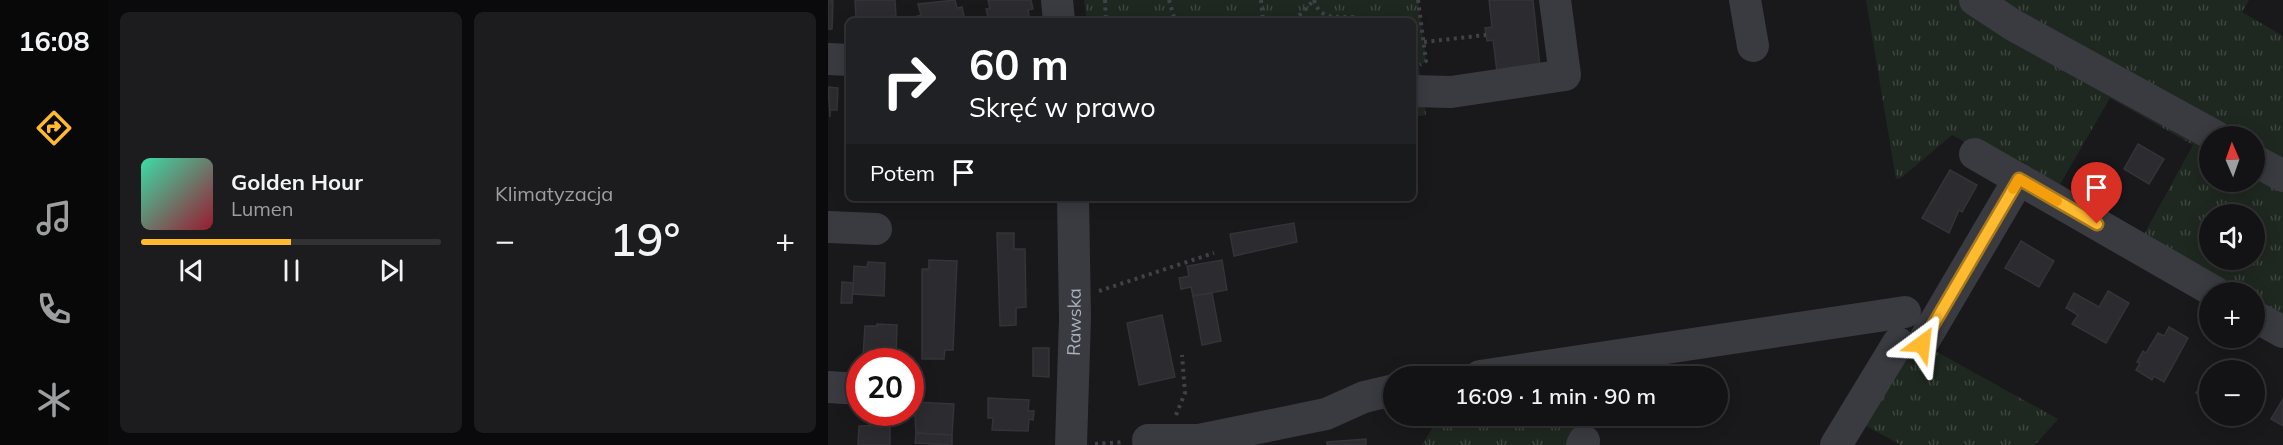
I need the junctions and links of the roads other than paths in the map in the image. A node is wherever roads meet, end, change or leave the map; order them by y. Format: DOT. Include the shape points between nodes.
graph roads {
  1 [pos="1057,0"];
  2 [pos="1555,0"];
  3 [pos="1745,0"];
  4 [pos="1975,0"];
  5 [pos="1059,18"];
  6 [pos="1753,46"];
  7 [pos="828,59"];
  8 [pos="846,60"];
  9 [pos="1416,78"];
  10 [pos="2199,127"];
  11 [pos="1976,154"];
  12 [pos="2265,166"];
  13 [pos="2283,176"];
  14 [pos="2019,179"];
  15 [pos="1073,201"];
  16 [pos="828,227"];
  17 [pos="876,230"];
  18 [pos="2199,283"];
  19 [pos="1905,312"];
  20 [pos="2265,322"];
  21 [pos="2283,332"];
  22 [pos="1546,366"];
  23 [pos="828,387"];
  24 [pos="846,388"];
  25 [pos="1383,393"];
  26 [pos="1148,440"];
  27 [pos="1071,445"];
  28 [pos="1836,445"];
  1 -- 5 [label="street"];
  2 -- 9 [label="street" via="1565,75 1451,92"];
  3 -- 6 [label="street"];
  4 -- 10 [label="street" via="2013,26"];
  7 -- 8 [label="street"];
  11 -- 14 [label="street"];
  12 -- 13 [label="street"];
  14 -- 18 [label="street"];
  14 -- 28 [label="street" via="1910,344"];
  15 -- 27 [label="street, Rawska"];
  16 -- 17 [label="street"];
  19 -- 22 [label="street"];
  20 -- 21 [label="street"];
  23 -- 24 [label="street"];
  25 -- 26 [label="street" via="1326,414 1199,440"];
}
